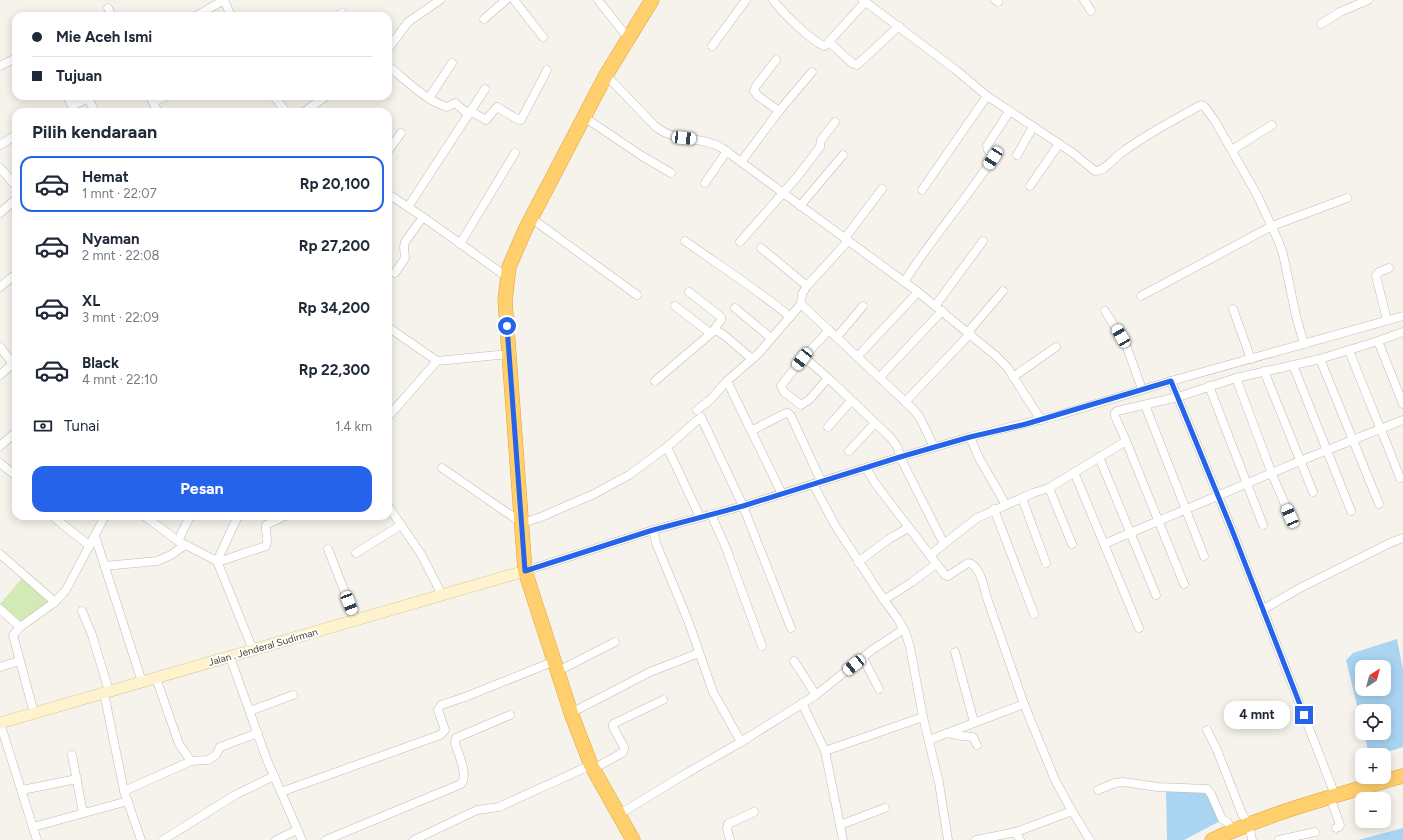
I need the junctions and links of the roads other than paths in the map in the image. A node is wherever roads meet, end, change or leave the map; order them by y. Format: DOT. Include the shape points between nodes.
graph roads {
  1 [pos="440,0"];
  2 [pos="506,0"];
  3 [pos="514,0"];
  4 [pos="598,0"];
  5 [pos="652,0"];
  6 [pos="746,0"];
  7 [pos="773,0"];
  8 [pos="1084,0"];
  9 [pos="1368,0"];
  10 [pos="864,1"];
  11 [pos="108,8"];
  12 [pos="1091,11"];
  13 [pos="110,12"];
  14 [pos="203,12"];
  15 [pos="229,12"];
  16 [pos="484,19"];
  17 [pos="1321,24"];
  18 [pos="898,26"];
  19 [pos="543,37"];
  20 [pos="628,38"];
  21 [pos="829,42"];
  22 [pos="392,44"];
  23 [pos="712,46"];
  24 [pos="12,60"];
  25 [pos="776,60"];
  26 [pos="452,62"];
  27 [pos="0,66"];
  28 [pos="392,69"];
  29 [pos="547,70"];
  30 [pos="812,72"];
  31 [pos="606,75"];
  32 [pos="485,89"];
  33 [pos="987,96"];
  34 [pos="429,98"];
  35 [pos="69,100"];
  36 [pos="84,100"];
  37 [pos="320,100"];
  38 [pos="310,108"];
  39 [pos="779,111"];
  40 [pos="469,112"];
  41 [pos="1010,112"];
  42 [pos="584,117"];
  43 [pos="835,122"];
  44 [pos="1272,125"];
  45 [pos="1033,128"];
  46 [pos="401,133"];
  47 [pos="12,138"];
  48 [pos="1059,144"];
  49 [pos="0,145"];
  50 [pos="392,145"];
  51 [pos="1232,150"];
  52 [pos="727,151"];
  53 [pos="515,153"];
  54 [pos="843,155"];
  55 [pos="1017,155"];
  56 [pos="741,162"];
  57 [pos="0,168"];
  58 [pos="671,173"];
  59 [pos="12,182"];
  60 [pos="705,183"];
  61 [pos="1030,186"];
  62 [pos="882,189"];
  63 [pos="922,190"];
  64 [pos="783,192"];
  65 [pos="392,197"];
  66 [pos="1347,198"];
  67 [pos="12,202"];
  68 [pos="800,206"];
  69 [pos="408,207"];
  70 [pos="0,213"];
  71 [pos="423,217"];
  72 [pos="531,218"];
  73 [pos="1272,226"];
  74 [pos="846,239"];
  75 [pos="685,240"];
  76 [pos="983,240"];
  77 [pos="740,242"];
  78 [pos="460,244"];
  79 [pos="761,248"];
  80 [pos="1390,268"];
  81 [pos="395,274"];
  82 [pos="507,277"];
  83 [pos="12,279"];
  84 [pos="904,282"];
  85 [pos="807,286"];
  86 [pos="0,287"];
  87 [pos="1003,290"];
  88 [pos="689,292"];
  89 [pos="918,292"];
  90 [pos="637,295"];
  91 [pos="1141,296"];
  92 [pos="801,304"];
  93 [pos="675,306"];
  94 [pos="863,306"];
  95 [pos="735,308"];
  96 [pos="938,309"];
  97 [pos="1233,309"];
  98 [pos="1105,311"];
  99 [pos="1403,316"];
  100 [pos="790,317"];
  101 [pos="1387,320"];
  102 [pos="392,330"];
  103 [pos="829,330"];
  104 [pos="712,332"];
  105 [pos="1403,332"];
  106 [pos="969,333"];
  107 [pos="837,337"];
  108 [pos="772,338"];
  109 [pos="1378,341"];
  110 [pos="1304,344"];
  111 [pos="1056,346"];
  112 [pos="0,347"];
  113 [pos="1349,350"];
  114 [pos="509,354"];
  115 [pos="858,356"];
  116 [pos="804,357"];
  117 [pos="752,359"];
  118 [pos="1252,359"];
  119 [pos="1320,359"];
  120 [pos="12,360"];
  121 [pos="437,361"];
  122 [pos="1293,365"];
  123 [pos="12,366"];
  124 [pos="1264,371"];
  125 [pos="0,376"];
  126 [pos="880,377"];
  127 [pos="1013,377"];
  128 [pos="828,378"];
  129 [pos="1236,378"];
  130 [pos="655,381"];
  131 [pos="727,381"];
  132 [pos="1209,386"];
  133 [pos="1174,388"];
  134 [pos="1142,390"];
  135 [pos="851,400"];
  136 [pos="1108,400"];
  137 [pos="905,402"];
  138 [pos="1403,404"];
  139 [pos="1145,405"];
  140 [pos="697,410"];
  141 [pos="392,412"];
  142 [pos="1116,419"];
  143 [pos="1041,420"];
  144 [pos="1403,420"];
  145 [pos="875,423"];
  146 [pos="828,427"];
  147 [pos="1382,429"];
  148 [pos="751,431"];
  149 [pos="12,436"];
  150 [pos="970,437"];
  151 [pos="1126,441"];
  152 [pos="1354,441"];
  153 [pos="0,446"];
  154 [pos="667,447"];
  155 [pos="934,448"];
  156 [pos="849,451"];
  157 [pos="1327,451"];
  158 [pos="900,457"];
  159 [pos="1098,457"];
  160 [pos="1300,461"];
  161 [pos="0,463"];
  162 [pos="442,468"];
  163 [pos="866,468"];
  164 [pos="1074,472"];
  165 [pos="12,473"];
  166 [pos="1272,474"];
  167 [pos="1400,478"];
  168 [pos="1246,484"];
  169 [pos="817,487"];
  170 [pos="1049,488"];
  171 [pos="1313,492"];
  172 [pos="782,494"];
  173 [pos="1218,496"];
  174 [pos="1022,498"];
  175 [pos="1379,504"];
  176 [pos="1006,505"];
  177 [pos="994,509"];
  178 [pos="745,510"];
  179 [pos="1186,510"];
  180 [pos="1351,511"];
  181 [pos="392,512"];
  182 [pos="1290,516"];
  183 [pos="700,517"];
  184 [pos="713,518"];
  185 [pos="57,520"];
  186 [pos="103,520"];
  187 [pos="150,520"];
  188 [pos="189,520"];
  189 [pos="236,520"];
  190 [pos="277,520"];
  191 [pos="1158,520"];
  192 [pos="522,523"];
  193 [pos="401,525"];
  194 [pos="1263,525"];
  195 [pos="908,528"];
  196 [pos="653,532"];
  197 [pos="1131,533"];
  198 [pos="95,536"];
  199 [pos="1403,538"];
  200 [pos="182,543"];
  201 [pos="944,544"];
  202 [pos="1072,544"];
  203 [pos="1104,544"];
  204 [pos="90,546"];
  205 [pos="328,550"];
  206 [pos="356,553"];
  207 [pos="0,554"];
  208 [pos="930,554"];
  209 [pos="1204,556"];
  210 [pos="217,561"];
  211 [pos="858,562"];
  212 [pos="1046,563"];
  213 [pos="936,564"];
  214 [pos="105,566"];
  215 [pos="525,571"];
  216 [pos="1184,584"];
  217 [pos="442,595"];
  218 [pos="1156,595"];
  219 [pos="884,600"];
  220 [pos="55,602"];
  221 [pos="0,609"];
  222 [pos="1262,610"];
  223 [pos="82,612"];
  224 [pos="1034,614"];
  225 [pos="356,621"];
  226 [pos="20,626"];
  227 [pos="791,628"];
  228 [pos="1139,628"];
  229 [pos="904,629"];
  230 [pos="615,642"];
  231 [pos="762,646"];
  232 [pos="253,650"];
  233 [pos="955,652"];
  234 [pos="699,653"];
  235 [pos="230,657"];
  236 [pos="862,658"];
  237 [pos="19,661"];
  238 [pos="794,661"];
  239 [pos="556,666"];
  240 [pos="0,667"];
  241 [pos="156,678"];
  242 [pos="142,682"];
  243 [pos="880,689"];
  244 [pos="107,692"];
  245 [pos="293,695"];
  246 [pos="816,695"];
  247 [pos="663,700"];
  248 [pos="802,703"];
  249 [pos="1024,704"];
  250 [pos="250,711"];
  251 [pos="572,712"];
  252 [pos="34,713"];
  253 [pos="510,715"];
  254 [pos="923,717"];
  255 [pos="974,722"];
  256 [pos="0,723"];
  257 [pos="1207,730"];
  258 [pos="258,733"];
  259 [pos="947,733"];
  260 [pos="929,740"];
  261 [pos="741,742"];
  262 [pos="977,745"];
  263 [pos="825,751"];
  264 [pos="72,755"];
  265 [pos="191,761"];
  266 [pos="592,767"];
  267 [pos="274,776"];
  268 [pos="1403,776"];
  269 [pos="76,779"];
  270 [pos="22,790"];
  271 [pos="1098,790"];
  272 [pos="124,791"];
  273 [pos="281,792"];
  274 [pos="1333,796"];
  275 [pos="128,801"];
  276 [pos="885,808"];
  277 [pos="1072,811"];
  278 [pos="754,812"];
  279 [pos="83,813"];
  280 [pos="618,815"];
  281 [pos="840,824"];
  282 [pos="1248,824"];
  283 [pos="33,827"];
  284 [pos="1336,828"];
  285 [pos="297,830"];
  286 [pos="1233,830"];
  287 [pos="1016,832"];
  288 [pos="1315,832"];
  289 [pos="628,838"];
  290 [pos="37,840"];
  291 [pos="141,840"];
  292 [pos="163,840"];
  293 [pos="276,840"];
  294 [pos="302,840"];
  295 [pos="326,840"];
  296 [pos="414,840"];
  297 [pos="730,840"];
  298 [pos="843,840"];
  299 [pos="948,840"];
  300 [pos="976,840"];
  301 [pos="1020,840"];
  302 [pos="1090,840"];
  303 [pos="1212,840"];
  304 [pos="1252,840"];
  305 [pos="1279,840"];
  1 -- 22 [label="street" via="408,22"];
  2 -- 16 [label="street"];
  3 -- 19 [label="street"];
  4 -- 20 [label="street"];
  5 -- 20 [label="highway"];
  6 -- 23 [label="street"];
  7 -- 21 [label="street" via="821,45"];
  8 -- 12 [label="street"];
  9 -- 17 [label="street" via="1340,12"];
  10 -- 18 [label="street"];
  10 -- 21 [label="street"];
  11 -- 13 [label="street"];
  14 -- 15 [label="street" via="224,0"];
  18 -- 21 [label="street" via="857,65"];
  18 -- 33 [label="street"];
  20 -- 31 [label="highway"];
  24 -- 27 [label="street"];
  25 -- 39 [label="street" via="754,91"];
  26 -- 34 [label="street"];
  28 -- 34 [label="street"];
  29 -- 40 [label="street" via="521,120 498,106 486,120"];
  30 -- 39 [label="street"];
  31 -- 42 [label="highway"];
  31 -- 52 [label="street" via="663,132 674,137 704,141"];
  32 -- 40 [label="street"];
  33 -- 41 [label="street"];
  33 -- 63 [label="street"];
  34 -- 40 [label="street" via="446,106 454,104"];
  35 -- 36 [label="street" via="72,106"];
  37 -- 38 [label="street"];
  39 -- 56 [label="street"];
  40 -- 69 [label="street"];
  41 -- 45 [label="street"];
  41 -- 84 [label="street" via="987,146 993,158 974,187 920,256"];
  42 -- 58 [label="street"];
  42 -- 72 [label="highway"];
  43 -- 64 [label="street" via="821,139 820,147"];
  44 -- 51 [label="street"];
  45 -- 48 [label="street"];
  45 -- 55 [label="street"];
  46 -- 50 [label="street"];
  47 -- 49 [label="street"];
  48 -- 51 [label="street" via="1078,156 1093,170 1098,171 1144,138 1201,105 1208,110"];
  48 -- 61 [label="street"];
  51 -- 73 [label="street"];
  52 -- 56 [label="street"];
  52 -- 60 [label="street"];
  53 -- 78 [label="street"];
  54 -- 68 [label="street"];
  56 -- 64 [label="street"];
  57 -- 59 [label="street"];
  62 -- 74 [label="street"];
  64 -- 68 [label="street"];
  64 -- 77 [label="street"];
  65 -- 69 [label="street"];
  66 -- 73 [label="street"];
  67 -- 70 [label="street"];
  68 -- 74 [label="street"];
  69 -- 71 [label="street"];
  71 -- 78 [label="street"];
  71 -- 81 [label="street" via="405,242 405,258"];
  72 -- 82 [label="highway" via="514,252"];
  72 -- 90 [label="street"];
  73 -- 91 [label="street"];
  73 -- 110 [label="street" via="1283,254"];
  74 -- 84 [label="street"];
  74 -- 85 [label="street"];
  75 -- 100 [label="street" via="765,296"];
  76 -- 96 [label="street"];
  78 -- 82 [label="street"];
  79 -- 85 [label="street"];
  80 -- 101 [label="street" via="1376,276"];
  82 -- 114 [label="highway" via="505,300"];
  83 -- 86 [label="street"];
  84 -- 89 [label="street"];
  85 -- 92 [label="street" via="802,294"];
  87 -- 106 [label="street"];
  88 -- 104 [label="street" via="722,317"];
  89 -- 96 [label="street"];
  89 -- 115 [label="street"];
  92 -- 100 [label="street"];
  92 -- 103 [label="street"];
  93 -- 104 [label="street"];
  94 -- 107 [label="street"];
  95 -- 108 [label="street"];
  96 -- 106 [label="street"];
  96 -- 126 [label="street"];
  97 -- 118 [label="street"];
  98 -- 134 [label="street" via="1126,345"];
  99 -- 101 [label="street"];
  100 -- 108 [label="street"];
  101 -- 110 [label="street"];
  102 -- 121 [label="street"];
  103 -- 107 [label="street"];
  103 -- 116 [label="street"];
  104 -- 117 [label="street" via="720,332"];
  104 -- 130 [label="street"];
  105 -- 109 [label="street"];
  106 -- 127 [label="street" via="1002,360"];
  106 -- 137 [label="street"];
  107 -- 115 [label="street"];
  108 -- 117 [label="street"];
  109 -- 113 [label="street"];
  109 -- 138 [label="street"];
  110 -- 118 [label="street"];
  111 -- 127 [label="street"];
  112 -- 120 [label="street"];
  113 -- 119 [label="street"];
  113 -- 147 [label="street"];
  114 -- 121 [label="street"];
  114 -- 192 [label="highway"];
  115 -- 126 [label="street"];
  116 -- 128 [label="street"];
  116 -- 128 [label="street" via="782,385 784,392 803,405"];
  117 -- 131 [label="street"];
  118 -- 133 [label="street"];
  119 -- 122 [label="street"];
  119 -- 152 [label="street"];
  121 -- 141 [label="street"];
  122 -- 124 [label="street"];
  122 -- 157 [label="street"];
  123 -- 125 [label="street"];
  124 -- 129 [label="street"];
  124 -- 160 [label="street"];
  126 -- 137 [label="street"];
  127 -- 143 [label="street"];
  128 -- 135 [label="street"];
  129 -- 132 [label="street"];
  129 -- 166 [label="street"];
  131 -- 140 [label="street"];
  131 -- 148 [label="street"];
  132 -- 133 [label="street"];
  132 -- 168 [label="street"];
  133 -- 134 [label="street"];
  133 -- 139 [label="street"];
  133 -- 173 [label="street"];
  134 -- 136 [label="street"];
  135 -- 145 [label="street"];
  135 -- 146 [label="street"];
  136 -- 142 [label="street"];
  136 -- 143 [label="street"];
  137 -- 155 [label="street" via="920,418"];
  139 -- 142 [label="street" via="1117,411"];
  139 -- 179 [label="street"];
  142 -- 151 [label="street"];
  143 -- 150 [label="street"];
  144 -- 147 [label="street"];
  145 -- 156 [label="street"];
  145 -- 158 [label="street" via="897,446"];
  147 -- 152 [label="street"];
  147 -- 167 [label="street"];
  148 -- 169 [label="street" via="786,412 789,413"];
  148 -- 172 [label="street"];
  149 -- 153 [label="street"];
  150 -- 155 [label="street"];
  150 -- 176 [label="street"];
  151 -- 159 [label="street"];
  151 -- 191 [label="street"];
  152 -- 157 [label="street"];
  152 -- 175 [label="street"];
  154 -- 178 [label="street" via="701,417"];
  154 -- 183 [label="street"];
  154 -- 192 [label="street" via="629,475 594,494"];
  155 -- 158 [label="street"];
  157 -- 160 [label="street"];
  157 -- 180 [label="street"];
  158 -- 163 [label="street"];
  158 -- 201 [label="street"];
  159 -- 164 [label="street"];
  159 -- 197 [label="street"];
  160 -- 166 [label="street"];
  160 -- 171 [label="street"];
  161 -- 165 [label="street"];
  162 -- 192 [label="street"];
  163 -- 169 [label="street"];
  163 -- 195 [label="street"];
  164 -- 170 [label="street"];
  164 -- 203 [label="street"];
  166 -- 168 [label="street"];
  166 -- 182 [label="street"];
  168 -- 173 [label="street"];
  168 -- 194 [label="street"];
  169 -- 172 [label="street"];
  169 -- 211 [label="street" via="825,510"];
  170 -- 174 [label="street"];
  170 -- 202 [label="street"];
  172 -- 178 [label="street"];
  173 -- 179 [label="street"];
  173 -- 222 [label="street"];
  174 -- 176 [label="street"];
  174 -- 212 [label="street"];
  176 -- 177 [label="street"];
  177 -- 201 [label="street" via="974,519"];
  177 -- 224 [label="street"];
  178 -- 184 [label="street"];
  178 -- 227 [label="street"];
  179 -- 191 [label="street"];
  179 -- 209 [label="street"];
  181 -- 193 [label="street"];
  183 -- 184 [label="street"];
  183 -- 196 [label="street"];
  184 -- 231 [label="street"];
  185 -- 204 [label="street"];
  186 -- 198 [label="street"];
  187 -- 200 [label="street"];
  188 -- 200 [label="street"];
  189 -- 210 [label="street"];
  190 -- 210 [label="street" via="266,525 268,543 265,546"];
  191 -- 197 [label="street"];
  191 -- 216 [label="street"];
  192 -- 215 [label="highway"];
  193 -- 206 [label="street"];
  193 -- 217 [label="street" via="421,554"];
  195 -- 208 [label="street"];
  195 -- 211 [label="street"];
  196 -- 215 [label="street"];
  196 -- 234 [label="street"];
  197 -- 203 [label="street"];
  197 -- 218 [label="street"];
  198 -- 204 [label="street"];
  198 -- 214 [label="street"];
  199 -- 222 [label="street" via="1320,578"];
  200 -- 210 [label="street"];
  200 -- 214 [label="street" via="171,555 157,561"];
  201 -- 208 [label="street"];
  203 -- 228 [label="street"];
  204 -- 220 [label="street" via="66,590"];
  205 -- 225 [label="street"];
  207 -- 220 [label="street"];
  208 -- 213 [label="street"];
  210 -- 232 [label="street"];
  211 -- 219 [label="street"];
  213 -- 219 [label="street"];
  213 -- 249 [label="street" via="947,576 968,563 972,563 976,568"];
  214 -- 242 [label="street"];
  215 -- 217 [label="street, Jalan . Jenderal Sudirman"];
  215 -- 239 [label="highway"];
  217 -- 225 [label="street, Jalan . Jenderal Sudirman"];
  219 -- 229 [label="street"];
  220 -- 226 [label="street"];
  221 -- 226 [label="street"];
  222 -- 274 [label="street"];
  223 -- 244 [label="street" via="96,649"];
  225 -- 232 [label="street, Jalan . Jenderal Sudirman"];
  226 -- 237 [label="street" via="13,635"];
  229 -- 236 [label="street"];
  229 -- 254 [label="street" via="910,647"];
  230 -- 239 [label="street"];
  232 -- 235 [label="street, Jalan . Jenderal Sudirman"];
  233 -- 255 [label="street"];
  234 -- 251 [label="street" via="650,672"];
  234 -- 261 [label="street" via="713,692"];
  235 -- 241 [label="street, Jalan . Jenderal Sudirman"];
  235 -- 250 [label="street"];
  236 -- 243 [label="street"];
  236 -- 246 [label="street"];
  237 -- 240 [label="street"];
  237 -- 252 [label="street"];
  238 -- 246 [label="street"];
  239 -- 251 [label="highway"];
  239 -- 273 [label="street" via="441,705 438,710 445,730 440,735"];
  241 -- 242 [label="street, Jalan . Jenderal Sudirman"];
  241 -- 265 [label="street" via="179,744"];
  242 -- 244 [label="street, Jalan . Jenderal Sudirman"];
  244 -- 252 [label="street, Jalan . Jenderal Sudirman"];
  244 -- 272 [label="street"];
  245 -- 250 [label="street"];
  246 -- 248 [label="street"];
  247 -- 266 [label="street" via="613,724 624,750"];
  248 -- 261 [label="street"];
  248 -- 263 [label="street"];
  249 -- 255 [label="street"];
  249 -- 277 [label="street" via="1055,780"];
  250 -- 258 [label="street"];
  251 -- 266 [label="highway"];
  252 -- 256 [label="street, Jalan . Jenderal Sudirman"];
  253 -- 295 [label="street" via="456,738 455,743 465,774 461,784"];
  254 -- 260 [label="street"];
  254 -- 263 [label="street"];
  255 -- 259 [label="street"];
  256 -- 270 [label="street"];
  257 -- 282 [label="street"];
  258 -- 265 [label="street" via="220,747 216,755 208,760"];
  258 -- 267 [label="street"];
  259 -- 260 [label="street"];
  259 -- 262 [label="street" via="974,736"];
  260 -- 299 [label="street"];
  261 -- 280 [label="street"];
  263 -- 281 [label="street"];
  264 -- 269 [label="street"];
  265 -- 272 [label="street"];
  266 -- 280 [label="highway"];
  266 -- 296 [label="street" via="499,807 477,810"];
  267 -- 273 [label="street"];
  267 -- 292 [label="street" via="235,795"];
  268 -- 274 [label="highway"];
  269 -- 270 [label="street"];
  269 -- 279 [label="street"];
  270 -- 283 [label="street"];
  271 -- 286 [label="street" via="1123,782 1158,787 1207,789 1212,794 1222,819"];
  272 -- 275 [label="street"];
  273 -- 285 [label="street"];
  274 -- 282 [label="highway"];
  274 -- 284 [label="street" via="1340,825"];
  275 -- 279 [label="street"];
  275 -- 291 [label="street"];
  276 -- 281 [label="street"];
  277 -- 287 [label="street"];
  277 -- 302 [label="street"];
  278 -- 297 [label="street" via="728,824"];
  279 -- 283 [label="street"];
  280 -- 289 [label="highway"];
  281 -- 298 [label="street"];
  282 -- 286 [label="highway"];
  282 -- 304 [label="street"];
  283 -- 290 [label="street"];
  285 -- 293 [label="street"];
  285 -- 294 [label="street"];
  286 -- 303 [label="highway"];
  287 -- 300 [label="street"];
  287 -- 301 [label="street"];
  288 -- 305 [label="street"];
}
